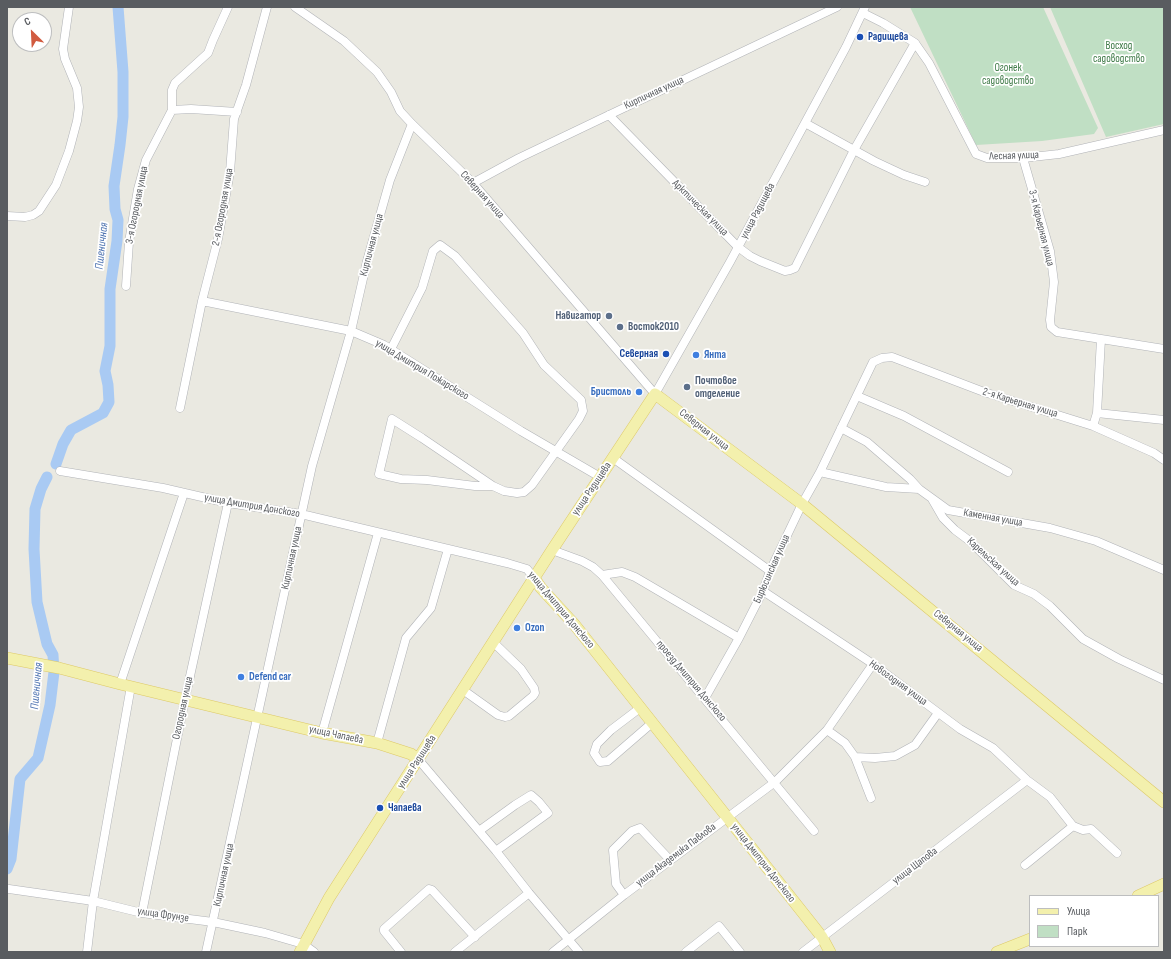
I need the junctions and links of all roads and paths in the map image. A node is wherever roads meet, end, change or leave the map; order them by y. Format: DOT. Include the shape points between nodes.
graph roads {
  1 [pos="69,7"];
  2 [pos="228,7"];
  3 [pos="267,7"];
  4 [pos="295,7"];
  5 [pos="837,7"];
  6 [pos="864,10"];
  7 [pos="915,43"];
  8 [pos="172,110"];
  9 [pos="236,112"];
  10 [pos="608,115"];
  11 [pos="805,123"];
  12 [pos="412,124"];
  13 [pos="1164,130"];
  14 [pos="854,150"];
  15 [pos="1023,158"];
  16 [pos="925,182"];
  17 [pos="473,183"];
  18 [pos="7,216"];
  19 [pos="738,247"];
  20 [pos="126,286"];
  21 [pos="202,301"];
  22 [pos="351,331"];
  23 [pos="1101,339"];
  24 [pos="391,349"];
  25 [pos="1164,350"];
  26 [pos="873,362"];
  27 [pos="655,394"];
  28 [pos="857,396"];
  29 [pos="180,408"];
  30 [pos="1097,413"];
  31 [pos="1164,420"];
  32 [pos="1093,426"];
  33 [pos="841,428"];
  34 [pos="556,452"];
  35 [pos="613,458"];
  36 [pos="1164,460"];
  37 [pos="60,470"];
  38 [pos="820,472"];
  39 [pos="1008,472"];
  40 [pos="600,477"];
  41 [pos="493,486"];
  42 [pos="919,489"];
  43 [pos="184,493"];
  44 [pos="932,498"];
  45 [pos="228,502"];
  46 [pos="802,504"];
  47 [pos="301,514"];
  48 [pos="378,533"];
  49 [pos="448,549"];
  50 [pos="552,550"];
  51 [pos="1164,570"];
  52 [pos="770,571"];
  53 [pos="602,575"];
  54 [pos="534,578"];
  55 [pos="763,591"];
  56 [pos="739,638"];
  57 [pos="493,642"];
  58 [pos="7,658"];
  59 [pos="873,664"];
  60 [pos="1164,680"];
  61 [pos="120,684"];
  62 [pos="131,686"];
  63 [pos="463,690"];
  64 [pos="705,698"];
  65 [pos="184,699"];
  66 [pos="640,708"];
  67 [pos="938,713"];
  68 [pos="258,717"];
  69 [pos="652,723"];
  70 [pos="827,730"];
  71 [pos="322,732"];
  72 [pos="377,743"];
  73 [pos="855,757"];
  74 [pos="418,759"];
  75 [pos="1027,780"];
  76 [pos="774,782"];
  77 [pos="871,798"];
  78 [pos="1164,802"];
  79 [pos="727,817"];
  80 [pos="1074,826"];
  81 [pos="479,831"];
  82 [pos="814,831"];
  83 [pos="496,851"];
  84 [pos="1117,853"];
  85 [pos="670,860"];
  86 [pos="1025,865"];
  87 [pos="1164,884"];
  88 [pos="9,889"];
  89 [pos="529,893"];
  90 [pos="624,895"];
  91 [pos="1140,895"];
  92 [pos="94,901"];
  93 [pos="142,913"];
  94 [pos="213,922"];
  95 [pos="475,937"];
  96 [pos="822,937"];
  97 [pos="569,939"];
  98 [pos="1029,939"];
  99 [pos="301,948"];
  100 [pos="87,952"];
  101 [pos="206,952"];
  102 [pos="314,952"];
  103 [pos="401,952"];
  104 [pos="455,952"];
  105 [pos="553,952"];
  106 [pos="579,952"];
  107 [pos="686,952"];
  108 [pos="740,952"];
  109 [pos="803,952"];
  110 [pos="830,952"];
  111 [pos="997,952"];
  1 -- 18 [label="street" via="64,59 77,88 79,107 69,150 56,185 39,211 25,217"];
  2 -- 8 [label="street, 3-я Огородная улица" via="208,53 175,83 172,90"];
  3 -- 9 [label="street, 2-я Огородная улица"];
  4 -- 12 [label="street, Северная улица" via="344,41 377,72 400,110"];
  5 -- 10 [label="street, Кирпичная улица"];
  6 -- 7 [label="street, Лесная улица"];
  6 -- 11 [label="street, улица Радищева"];
  7 -- 14 [label="street"];
  7 -- 15 [label="street, Лесная улица" via="929,63 976,154 986,158"];
  8 -- 9 [label="street"];
  8 -- 20 [label="street, 3-я Огородная улица" via="143,170 129,242"];
  9 -- 21 [label="street, 2-я Огородная улица" via="230,172 218,239"];
  10 -- 17 [label="street, Кирпичная улица"];
  10 -- 19 [label="street, Арктическая улица"];
  11 -- 14 [label="street"];
  11 -- 19 [label="street, улица Радищева"];
  12 -- 17 [label="street, Северная улица"];
  12 -- 22 [label="street, Кирпичная улица" via="390,180 367,261"];
  13 -- 15 [label="street, Лесная улица" via="1059,154"];
  14 -- 16 [label="street" via="894,171"];
  14 -- 19 [label="street, Арктическая улица" via="795,268 780,270 750,256"];
  15 -- 23 [label="street, 3-я Карьерная улица" via="1050,251 1054,282 1051,327 1057,332"];
  17 -- 27 [label="street, Северная улица"];
  19 -- 27 [label="street, улица Радищева"];
  21 -- 22 [label="street, улица Дмитрия Пожарского"];
  21 -- 29 [label="street, 2-я Огородная улица"];
  22 -- 24 [label="street, улица Дмитрия Пожарского"];
  22 -- 47 [label="street, Кирпичная улица"];
  23 -- 25 [label="street, 3-я Карьерная улица"];
  23 -- 30 [label="street"];
  24 -- 34 [label="street, улица Дмитрия Пожарского"];
  24 -- 34 [label="street" via="422,288 433,252 440,245 455,256 523,333 544,365 581,400 583,411"];
  26 -- 28 [label="street, Бирюсинская улица"];
  26 -- 32 [label="street, 2-я Карьерная улица" via="892,357 984,392"];
  27 -- 35 [label="main road, улица Радищева"];
  27 -- 46 [label="main road, Северная улица"];
  28 -- 33 [label="street, Бирюсинская улица"];
  28 -- 39 [label="street" via="904,416"];
  30 -- 31 [label="street"];
  30 -- 32 [label="street"];
  32 -- 36 [label="street, 2-я Карьерная улица"];
  33 -- 38 [label="street, Бирюсинская улица"];
  33 -- 42 [label="street, Каменная улица" via="867,442"];
  34 -- 40 [label="street, улица Дмитрия Пожарского"];
  34 -- 41 [label="street" via="524,492 504,491"];
  35 -- 40 [label="main road, улица Радищева"];
  35 -- 52 [label="street"];
  37 -- 43 [label="street, улица Дмитрия Донского"];
  38 -- 42 [label="street" via="886,487"];
  38 -- 46 [label="street, Бирюсинская улица"];
  40 -- 50 [label="main road, улица Радищева"];
  41 -- 41 [label="street" via="401,479 379,474 392,419"];
  42 -- 44 [label="street, Каменная улица"];
  43 -- 45 [label="street, улица Дмитрия Донского"];
  43 -- 61 [label="street"];
  44 -- 51 [label="street, Каменная улица" via="948,510 1050,528 1096,541"];
  44 -- 60 [label="street, Карельская улица" via="943,518 1014,585 1034,594 1050,606 1083,639 1118,659"];
  45 -- 47 [label="street, улица Дмитрия Донского"];
  45 -- 65 [label="street, Огородная улица"];
  46 -- 52 [label="street, Бирюсинская улица"];
  46 -- 78 [label="main road, Северная улица"];
  47 -- 48 [label="street, улица Дмитрия Донского"];
  47 -- 68 [label="street, Кирпичная улица"];
  48 -- 49 [label="street, улица Дмитрия Донского"];
  48 -- 71 [label="street"];
  49 -- 54 [label="street, улица Дмитрия Донского" via="527,569"];
  49 -- 72 [label="street" via="430,608 406,638"];
  50 -- 53 [label="street, проезд Дмитрия Донского" via="582,561"];
  50 -- 54 [label="main road, улица Радищева"];
  52 -- 55 [label="street, Бирюсинская улица"];
  53 -- 56 [label="street" via="622,572 635,577"];
  53 -- 64 [label="street, проезд Дмитрия Донского"];
  54 -- 57 [label="main road, улица Радищева"];
  54 -- 66 [label="main road, улица Дмитрия Донского"];
  55 -- 56 [label="street, Бирюсинская улица"];
  55 -- 59 [label="street, Новогодняя улица"];
  56 -- 64 [label="street, Бирюсинская улица"];
  57 -- 63 [label="main road, улица Радищева"];
  57 -- 63 [label="street" via="521,669 534,688 534,696 505,717 498,715"];
  58 -- 61 [label="main road, улица Чапаева"];
  59 -- 67 [label="street, Новогодняя улица"];
  59 -- 70 [label="street, улица Академика Павлова"];
  61 -- 62 [label="main road, улица Чапаева"];
  62 -- 65 [label="main road, улица Чапаева"];
  62 -- 92 [label="street"];
  63 -- 74 [label="main road, улица Радищева"];
  64 -- 76 [label="street, проезд Дмитрия Донского"];
  65 -- 68 [label="main road, улица Чапаева"];
  65 -- 93 [label="street, Огородная улица"];
  66 -- 69 [label="main road, улица Дмитрия Донского"];
  66 -- 69 [label="street" via="597,744 594,753 600,762 608,761"];
  67 -- 73 [label="street" via="915,745 895,756"];
  67 -- 75 [label="street, Новогодняя улица" via="993,748"];
  68 -- 71 [label="main road, улица Чапаева"];
  68 -- 94 [label="street, Кирпичная улица"];
  69 -- 79 [label="main road, улица Дмитрия Донского"];
  70 -- 73 [label="street" via="845,743"];
  70 -- 76 [label="street, улица Академика Павлова"];
  71 -- 72 [label="main road, улица Чапаева"];
  72 -- 74 [label="main road, улица Чапаева" via="411,754"];
  73 -- 77 [label="street"];
  74 -- 81 [label="street, улица Чапаева"];
  74 -- 99 [label="main road, улица Радищева" via="329,898"];
  75 -- 80 [label="street, Новогодняя улица" via="1050,797"];
  75 -- 96 [label="street, улица Щапова"];
  76 -- 79 [label="street, улица Академика Павлова"];
  76 -- 82 [label="street, проезд Дмитрия Донского"];
  79 -- 85 [label="street, улица Академика Павлова"];
  79 -- 96 [label="main road, улица Дмитрия Донского"];
  80 -- 84 [label="street" via="1083,830 1091,829"];
  80 -- 86 [label="street"];
  81 -- 83 [label="street, улица Чапаева"];
  81 -- 83 [label="street" via="531,795 539,802 548,813"];
  83 -- 89 [label="street, улица Чапаева"];
  85 -- 90 [label="street, улица Академика Павлова"];
  85 -- 90 [label="street" via="640,828 632,831 613,850 616,884"];
  87 -- 91 [label="main road"];
  88 -- 92 [label="street, улица Фрунзе"];
  89 -- 95 [label="street"];
  89 -- 97 [label="street, улица Чапаева"];
  90 -- 97 [label="street, улица Академика Павлова"];
  92 -- 93 [label="street, улица Фрунзе"];
  92 -- 100 [label="street"];
  93 -- 94 [label="street, улица Фрунзе"];
  94 -- 99 [label="street, улица Фрунзе" via="265,933"];
  94 -- 101 [label="street, Кирпичная улица"];
  95 -- 103 [label="street" via="429,889 384,929"];
  95 -- 104 [label="street"];
  96 -- 109 [label="street, улица Щапова"];
  96 -- 110 [label="main road, улица Дмитрия Донского"];
  97 -- 105 [label="street, улица Академика Павлова"];
  97 -- 106 [label="street, улица Чапаева"];
  98 -- 111 [label="main road"];
  99 -- 102 [label="street, улица Фрунзе"];
  107 -- 108 [label="street" via="719,926"];
}
